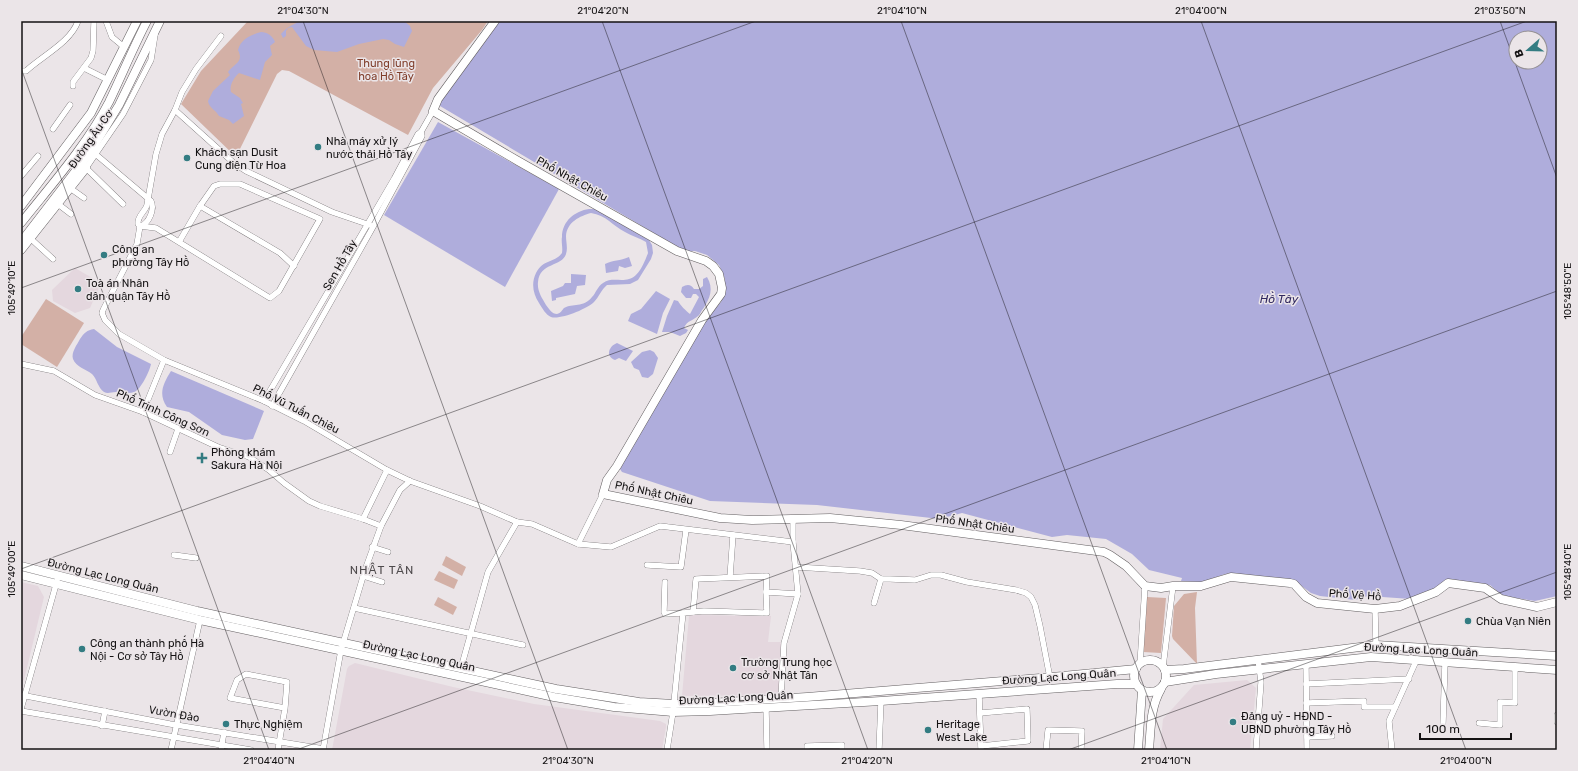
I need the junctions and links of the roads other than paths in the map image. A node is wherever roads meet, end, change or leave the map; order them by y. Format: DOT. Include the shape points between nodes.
graph roads {
  1 [pos="78,21"];
  2 [pos="94,21"];
  3 [pos="106,21"];
  4 [pos="137,21"];
  5 [pos="146,21"];
  6 [pos="160,21"];
  7 [pos="495,21"];
  8 [pos="221,36"];
  9 [pos="124,47"];
  10 [pos="84,68"];
  11 [pos="21,71"];
  12 [pos="108,80"];
  13 [pos="73,86"];
  14 [pos="70,105"];
  15 [pos="175,110"];
  16 [pos="433,111"];
  17 [pos="53,129"];
  18 [pos="93,153"];
  19 [pos="38,156"];
  20 [pos="86,168"];
  21 [pos="21,176"];
  22 [pos="70,188"];
  23 [pos="84,198"];
  24 [pos="148,199"];
  25 [pos="58,204"];
  26 [pos="123,204"];
  27 [pos="21,206"];
  28 [pos="200,206"];
  29 [pos="71,214"];
  30 [pos="21,223"];
  31 [pos="371,225"];
  32 [pos="140,226"];
  33 [pos="30,238"];
  34 [pos="21,242"];
  35 [pos="179,242"];
  36 [pos="21,250"];
  37 [pos="53,259"];
  38 [pos="294,266"];
  39 [pos="164,360"];
  40 [pos="21,364"];
  41 [pos="264,401"];
  42 [pos="272,406"];
  43 [pos="143,412"];
  44 [pos="178,429"];
  45 [pos="170,452"];
  46 [pos="386,470"];
  47 [pos="410,481"];
  48 [pos="603,494"];
  49 [pos="363,519"];
  50 [pos="793,519"];
  51 [pos="517,522"];
  52 [pos="381,526"];
  53 [pos="686,530"];
  54 [pos="733,535"];
  55 [pos="793,542"];
  56 [pos="578,544"];
  57 [pos="372,547"];
  58 [pos="388,552"];
  59 [pos="174,555"];
  60 [pos="196,558"];
  61 [pos="647,565"];
  62 [pos="21,566"];
  63 [pos="796,567"];
  64 [pos="21,575"];
  65 [pos="363,576"];
  66 [pos="730,577"];
  67 [pos="881,579"];
  68 [pos="57,581"];
  69 [pos="382,582"];
  70 [pos="665,582"];
  71 [pos="1145,586"];
  72 [pos="1173,586"];
  73 [pos="766,592"];
  74 [pos="798,594"];
  75 [pos="1557,602"];
  76 [pos="874,603"];
  77 [pos="354,608"];
  78 [pos="1375,608"];
  79 [pos="693,612"];
  80 [pos="683,613"];
  81 [pos="200,620"];
  82 [pos="470,633"];
  83 [pos="524,645"];
  84 [pos="1376,645"];
  85 [pos="342,646"];
  86 [pos="1557,656"];
  87 [pos="1258,659"];
  88 [pos="1417,660"];
  89 [pos="1445,662"];
  90 [pos="1306,664"];
  91 [pos="1138,667"];
  92 [pos="1515,667"];
  93 [pos="461,668"];
  94 [pos="1164,669"];
  95 [pos="1260,670"];
  96 [pos="1557,670"];
  97 [pos="1050,678"];
  98 [pos="1409,679"];
  99 [pos="1306,684"];
  100 [pos="1164,685"];
  101 [pos="1139,687"];
  102 [pos="979,693"];
  103 [pos="23,695"];
  104 [pos="782,698"];
  105 [pos="881,701"];
  106 [pos="1306,703"];
  107 [pos="1395,707"];
  108 [pos="285,708"];
  109 [pos="673,708"];
  110 [pos="766,708"];
  111 [pos="21,710"];
  112 [pos="105,711"];
  113 [pos="980,713"];
  114 [pos="1557,715"];
  115 [pos="1557,722"];
  116 [pos="1479,723"];
  117 [pos="1443,724"];
  118 [pos="176,725"];
  119 [pos="102,726"];
  120 [pos="224,732"];
  121 [pos="1332,736"];
  122 [pos="1307,737"];
  123 [pos="173,738"];
  124 [pos="280,742"];
  125 [pos="221,747"];
  126 [pos="981,748"];
  127 [pos="170,750"];
  128 [pos="251,750"];
  129 [pos="278,750"];
  130 [pos="324,750"];
  131 [pos="667,750"];
  132 [pos="767,750"];
  133 [pos="807,750"];
  134 [pos="842,750"];
  135 [pos="879,750"];
  136 [pos="1046,750"];
  137 [pos="1081,750"];
  138 [pos="1138,750"];
  139 [pos="1149,750"];
  140 [pos="1256,750"];
  141 [pos="1307,750"];
  142 [pos="1392,750"];
  1 -- 11 [label="street" via="75,29 53,49 26,71"];
  2 -- 10 [label="street" via="93,51"];
  3 -- 9 [label="street" via="112,37"];
  4 -- 9 [label="main road, Đường Âu Cơ"];
  5 -- 30 [label="main road, Đường Âu Cơ" via="100,117 80,148"];
  6 -- 18 [label="main road, Đường Âu Cơ"];
  7 -- 16 [label="main road" via="438,99"];
  8 -- 15 [label="street" via="196,69"];
  9 -- 12 [label="main road, Đường Âu Cơ"];
  10 -- 12 [label="street"];
  10 -- 13 [label="street" via="73,82"];
  12 -- 27 [label="main road, Đường Âu Cơ" via="91,113"];
  14 -- 17 [label="street"];
  15 -- 24 [label="street" via="162,134"];
  15 -- 31 [label="street" via="246,171 332,212"];
  16 -- 31 [label="street, Sen Hồ Tây" via="421,132 422,136"];
  16 -- 48 [label="main road, Phố Nhật Chiêu" via="677,251 706,261 714,266 719,274 721,294 702,320 610,475"];
  18 -- 20 [label="street, Đường Âu Cơ"];
  18 -- 24 [label="street"];
  18 -- 34 [label="main road, Đường Âu Cơ"];
  19 -- 21 [label="street"];
  20 -- 22 [label="main road, Đường Âu Cơ"];
  20 -- 26 [label="street"];
  22 -- 23 [label="street"];
  22 -- 25 [label="main road, Đường Âu Cơ"];
  24 -- 32 [label="street" via="146,208 138,219"];
  24 -- 32 [label="street" via="152,204 151,211 145,224"];
  25 -- 29 [label="street"];
  25 -- 33 [label="main road, Đường Âu Cơ"];
  28 -- 35 [label="street"];
  28 -- 38 [label="street" via="280,253"];
  28 -- 38 [label="street" via="214,186 233,183 320,219"];
  31 -- 41 [label="street, Sen Hồ Tây"];
  31 -- 42 [label="street, Sen Hồ Tây"];
  32 -- 35 [label="street" via="156,228"];
  32 -- 39 [label="street, Phố Vũ Tuấn Chiêu" via="137,244 102,313 105,320 119,334"];
  33 -- 36 [label="main road, Đường Âu Cơ"];
  33 -- 37 [label="street"];
  35 -- 38 [label="street" via="270,298 279,291"];
  39 -- 41 [label="street, Phố Vũ Tuấn Chiêu"];
  39 -- 43 [label="street"];
  40 -- 43 [label="street, Phố Trịnh Công Sơn" via="54,371 95,395"];
  41 -- 42 [label="street, Phố Vũ Tuấn Chiêu"];
  42 -- 46 [label="street, Phố Vũ Tuấn Chiêu" via="304,421"];
  43 -- 44 [label="street, Phố Trịnh Công Sơn"];
  44 -- 45 [label="street"];
  44 -- 49 [label="street, Phố Trịnh Công Sơn" via="218,447 249,457 309,501"];
  46 -- 47 [label="street, Phố Vũ Tuấn Chiêu"];
  46 -- 49 [label="street"];
  47 -- 51 [label="street, Phố Vũ Tuấn Chiêu"];
  47 -- 52 [label="street" via="400,490"];
  48 -- 50 [label="main road, Phố Nhật Chiêu" via="720,518"];
  48 -- 56 [label="street"];
  49 -- 52 [label="street, Phố Trịnh Công Sơn"];
  50 -- 55 [label="street"];
  50 -- 71 [label="main road, Phố Nhật Chiêu" via="830,518 901,525 1104,552 1126,566"];
  51 -- 56 [label="street, Phố Vũ Tuấn Chiêu" via="532,524"];
  51 -- 82 [label="street" via="488,572"];
  52 -- 57 [label="street"];
  53 -- 54 [label="street, Phố Vũ Tuấn Chiêu"];
  53 -- 56 [label="street, Phố Vũ Tuấn Chiêu" via="660,526 610,547"];
  53 -- 61 [label="street" via="681,567"];
  54 -- 55 [label="street, Phố Vũ Tuấn Chiêu"];
  54 -- 66 [label="street"];
  55 -- 63 [label="street"];
  57 -- 58 [label="street"];
  57 -- 65 [label="street"];
  59 -- 60 [label="street"];
  62 -- 68 [label="main road, Đường Lạc Long Quân"];
  63 -- 67 [label="street" via="860,571 872,573"];
  63 -- 74 [label="street"];
  64 -- 68 [label="main road, Đường Lạc Long Quân"];
  65 -- 69 [label="street"];
  65 -- 77 [label="street"];
  66 -- 73 [label="street" via="767,576"];
  66 -- 79 [label="street" via="696,579"];
  67 -- 76 [label="street"];
  67 -- 97 [label="street" via="915,580 941,575 1026,593 1035,605"];
  68 -- 81 [label="main road, Đường Lạc Long Quân"];
  68 -- 85 [label="main road, Đường Lạc Long Quân"];
  68 -- 103 [label="street"];
  70 -- 80 [label="street" via="665,614"];
  71 -- 72 [label="main road"];
  71 -- 91 [label="street"];
  72 -- 78 [label="main road, Phố Vệ Hồ" via="1201,586 1235,577 1294,584 1316,603"];
  72 -- 94 [label="street"];
  73 -- 74 [label="street"];
  73 -- 79 [label="street" via="766,613"];
  74 -- 104 [label="street" via="784,643"];
  75 -- 78 [label="main road, Phố Vệ Hồ" via="1537,607 1501,600 1486,588 1448,583 1436,592 1404,605"];
  77 -- 82 [label="street"];
  77 -- 85 [label="street"];
  78 -- 84 [label="street"];
  79 -- 80 [label="street"];
  80 -- 109 [label="street"];
  81 -- 85 [label="main road, Đường Lạc Long Quân"];
  81 -- 118 [label="street"];
  82 -- 83 [label="street"];
  82 -- 93 [label="street"];
  84 -- 86 [label="main road, Đường Lạc Long Quân"];
  84 -- 87 [label="main road, Đường Lạc Long Quân"];
  85 -- 93 [label="main road, Đường Lạc Long Quân"];
  85 -- 109 [label="main road, Đường Lạc Long Quân" via="561,698 614,707"];
  85 -- 130 [label="street"];
  87 -- 94 [label="main road, Đường Lạc Long Quân" via="1184,669"];
  87 -- 95 [label="street"];
  88 -- 89 [label="main road, Đường Lạc Long Quân"];
  88 -- 90 [label="main road, Đường Lạc Long Quân" via="1371,657"];
  88 -- 98 [label="street"];
  89 -- 92 [label="main road, Đường Lạc Long Quân"];
  89 -- 117 [label="street"];
  90 -- 95 [label="main road, Đường Lạc Long Quân"];
  90 -- 99 [label="street"];
  91 -- 94 [label="main road" via="1152,660"];
  91 -- 97 [label="main road, Đường Lạc Long Quân"];
  91 -- 101 [label="main road" via="1134,679"];
  92 -- 96 [label="main road, Đường Lạc Long Quân"];
  92 -- 116 [label="street" via="1515,703 1500,702 1500,725"];
  93 -- 109 [label="main road, Đường Lạc Long Quân" via="556,689"];
  94 -- 100 [label="main road"];
  95 -- 100 [label="main road, Đường Lạc Long Quân" via="1216,674"];
  95 -- 140 [label="street"];
  97 -- 104 [label="main road, Đường Lạc Long Quân"];
  98 -- 99 [label="street"];
  98 -- 107 [label="street"];
  99 -- 106 [label="street"];
  100 -- 101 [label="main road" via="1155,692 1146,692"];
  100 -- 139 [label="main road" via="1152,709"];
  101 -- 102 [label="main road, Đường Lạc Long Quân" via="1117,684"];
  101 -- 138 [label="main road"];
  102 -- 105 [label="main road, Đường Lạc Long Quân"];
  102 -- 113 [label="street"];
  103 -- 111 [label="street"];
  103 -- 112 [label="street, Vườn Đào"];
  104 -- 109 [label="main road, Đường Lạc Long Quân" via="745,698"];
  105 -- 110 [label="main road, Đường Lạc Long Quân"];
  105 -- 135 [label="street"];
  106 -- 107 [label="street" via="1364,701 1364,707"];
  106 -- 122 [label="street"];
  107 -- 142 [label="street" via="1389,721"];
  108 -- 108 [label="street" via="288,684 286,681 246,674 237,680 230,698"];
  108 -- 124 [label="street"];
  109 -- 110 [label="main road, Đường Lạc Long Quân"];
  109 -- 131 [label="street"];
  110 -- 132 [label="street"];
  111 -- 119 [label="street, Vườn Đào"];
  112 -- 118 [label="street, Vườn Đào"];
  112 -- 119 [label="street"];
  113 -- 126 [label="street"];
  113 -- 126 [label="street" via="1028,709 1028,741"];
  114 -- 115 [label="street"];
  118 -- 120 [label="street, Vườn Đào"];
  118 -- 123 [label="street"];
  119 -- 123 [label="street, Vườn Đào"];
  120 -- 124 [label="street, Vườn Đào"];
  120 -- 125 [label="street"];
  121 -- 122 [label="street"];
  122 -- 141 [label="street"];
  123 -- 125 [label="street, Vườn Đào"];
  123 -- 127 [label="street"];
  124 -- 129 [label="street"];
  124 -- 130 [label="street, Vườn Đào"];
  125 -- 128 [label="street, Vườn Đào"];
  133 -- 134 [label="street" via="807,746 842,745"];
  136 -- 137 [label="street" via="1048,730 1082,731"];
}
